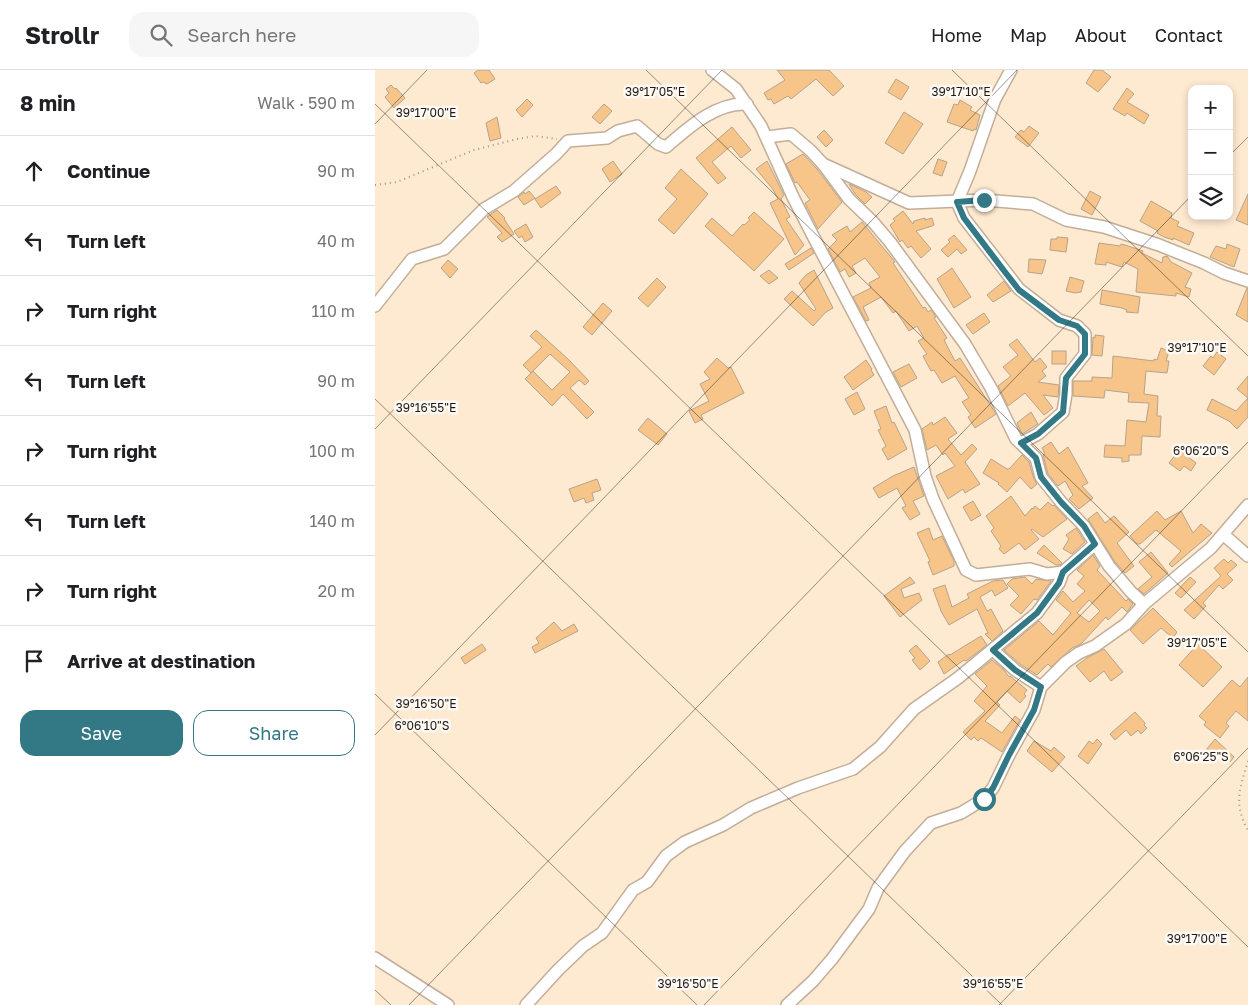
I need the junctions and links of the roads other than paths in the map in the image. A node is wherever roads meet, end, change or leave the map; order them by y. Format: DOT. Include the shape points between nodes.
graph roads {
  1 [pos="711,70"];
  2 [pos="1011,70"];
  3 [pos="747,104"];
  4 [pos="767,137"];
  5 [pos="823,164"];
  6 [pos="957,202"];
  7 [pos="1248,281"];
  8 [pos="375,306"];
  9 [pos="1021,443"];
  10 [pos="1248,505"];
  11 [pos="1224,535"];
  12 [pos="1095,544"];
  13 [pos="1248,556"];
  14 [pos="1063,572"];
  15 [pos="1144,604"];
  16 [pos="993,650"];
  17 [pos="1041,687"];
  18 [pos="375,958"];
  19 [pos="448,1005"];
  20 [pos="526,1005"];
  21 [pos="787,1005"];
  1 -- 3 [label="street" via="736,89"];
  2 -- 6 [label="street" via="995,99"];
  3 -- 4 [label="street"];
  3 -- 8 [label="street" via="725,106 666,147 637,126 607,138 568,141 514,191 484,209 444,249 412,259"];
  4 -- 5 [label="street" via="791,134"];
  4 -- 14 [label="street" via="822,256 915,430 933,500 966,570 976,575 1030,569 1047,574"];
  5 -- 6 [label="street" via="909,203"];
  5 -- 9 [label="street" via="849,199 890,242 965,344"];
  6 -- 7 [label="street" via="984,200 1033,204 1066,220 1104,227 1159,245"];
  6 -- 9 [label="street" via="964,218 1019,290 1059,320 1077,326 1085,334 1085,354 1066,378 1063,412 1038,434"];
  9 -- 12 [label="street" via="1036,458 1041,477 1084,526"];
  10 -- 11 [label="street"];
  11 -- 13 [label="street"];
  11 -- 15 [label="street"];
  12 -- 14 [label="street"];
  12 -- 15 [label="street" via="1109,566"];
  14 -- 16 [label="street" via="1059,583 1037,613"];
  15 -- 17 [label="street" via="1126,624 1066,662"];
  16 -- 17 [label="street"];
  16 -- 20 [label="street" via="914,709 881,748 853,769 751,808 685,842 666,856 647,882 633,890 602,933 577,952"];
  17 -- 21 [label="street" via="1034,710 993,788 984,799 961,813 931,823 905,850 869,909 832,959"];
  18 -- 19 [label="street"];
}
